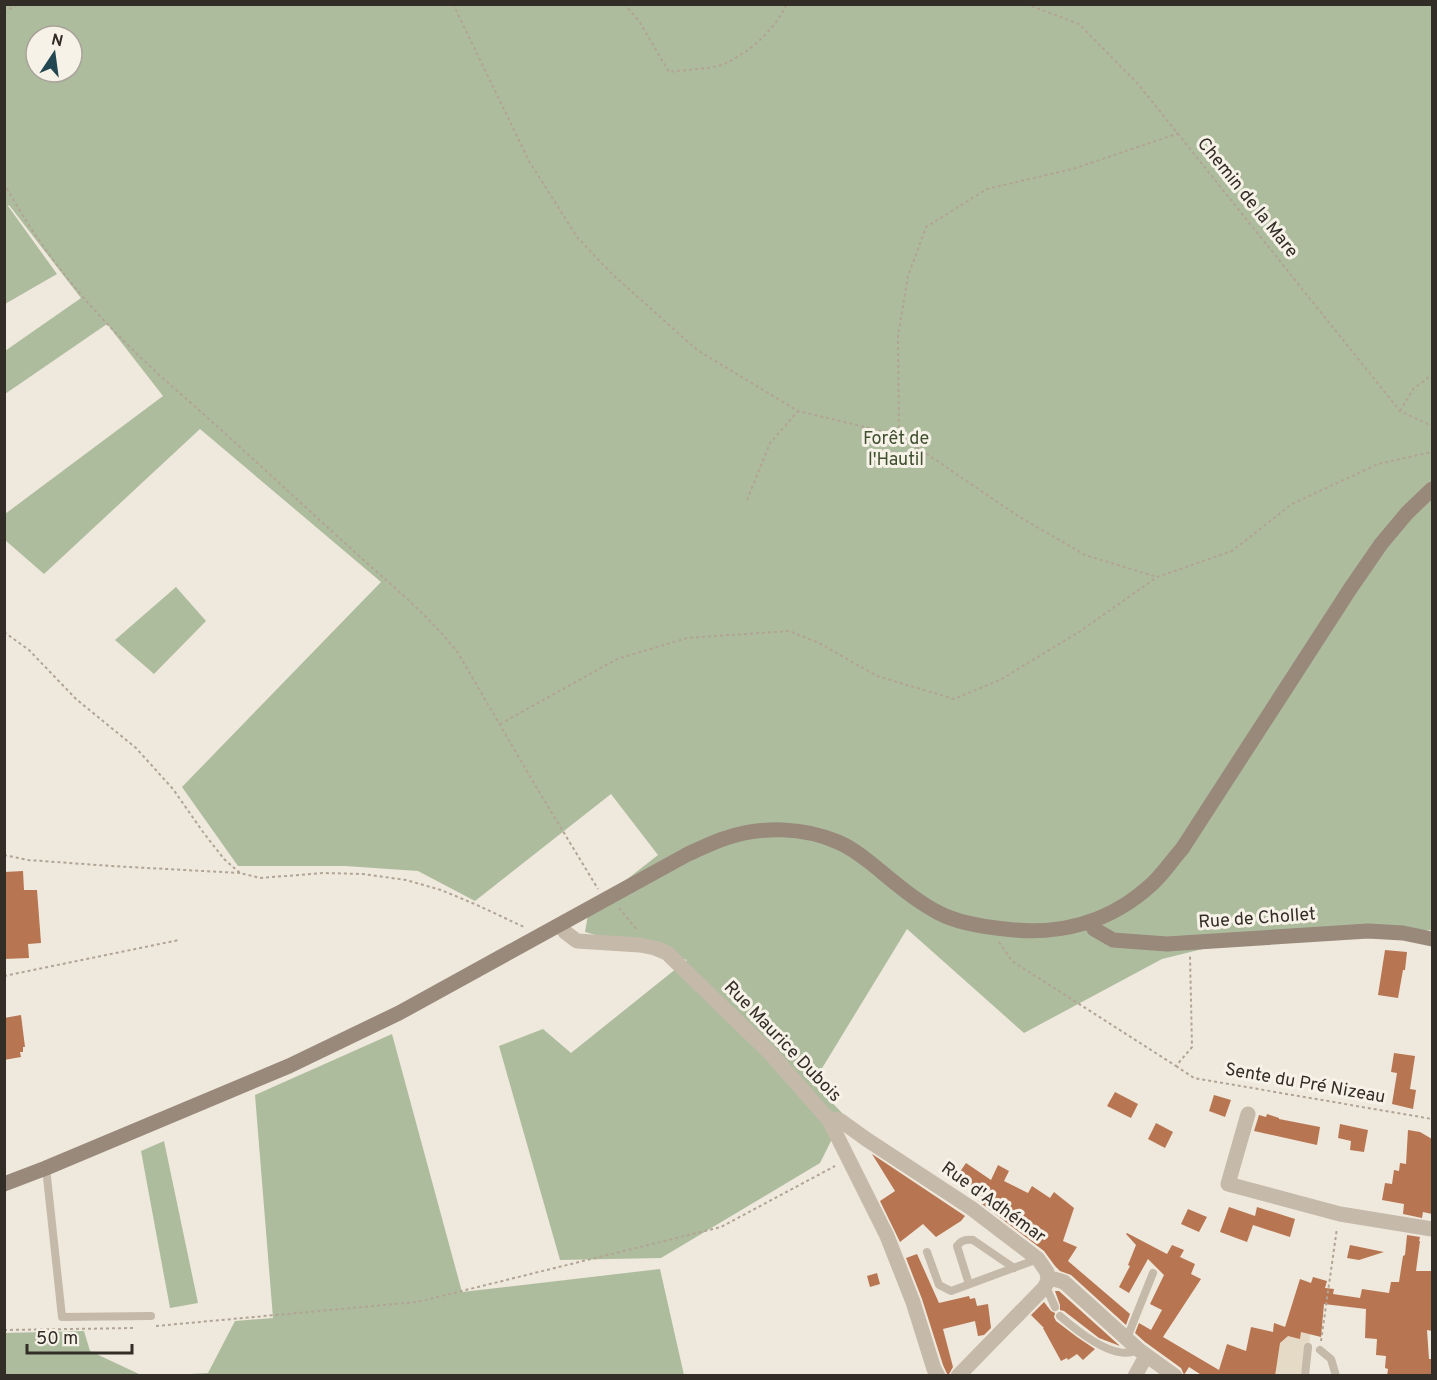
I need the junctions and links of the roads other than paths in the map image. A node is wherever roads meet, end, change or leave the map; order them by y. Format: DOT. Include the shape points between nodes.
graph roads {
  1 [pos="1432,489"];
  2 [pos="1091,922"];
  3 [pos="560,925"];
  4 [pos="1432,939"];
  5 [pos="1248,1114"];
  6 [pos="829,1120"];
  7 [pos="46,1168"];
  8 [pos="4,1184"];
  9 [pos="1432,1229"];
  10 [pos="927,1252"];
  11 [pos="1038,1259"];
  12 [pos="1014,1268"];
  13 [pos="1153,1273"];
  14 [pos="1046,1283"];
  15 [pos="969,1284"];
  16 [pos="1055,1307"];
  17 [pos="152,1316"];
  18 [pos="1060,1316"];
  19 [pos="1126,1338"];
  20 [pos="1308,1347"];
  21 [pos="1320,1350"];
  22 [pos="1142,1353"];
  23 [pos="938,1376"];
  24 [pos="958,1376"];
  25 [pos="1135,1376"];
  26 [pos="1175,1376"];
  27 [pos="1305,1376"];
  28 [pos="1336,1376"];
  1 -- 2 [label="main road" via="1381,544 1182,849 1146,889"];
  2 -- 3 [label="main road" via="1029,932 989,927 940,913 838,842 788,830 767,830 726,838 688,854 611,904"];
  2 -- 4 [label="main road, Rue de Chollet" via="1094,929 1113,940 1167,944 1368,931"];
  3 -- 6 [label="street, Rue Maurice Dubois" via="577,941 640,945 667,953 770,1053"];
  3 -- 7 [label="main road" via="399,1013 289,1066"];
  5 -- 9 [label="street" via="1228,1184 1340,1215"];
  6 -- 11 [label="street, Rue d'Adhémar" via="841,1121 971,1208"];
  6 -- 23 [label="street, Rue Maurice Dubois" via="887,1236"];
  7 -- 8 [label="main road"];
  7 -- 17 [label="lane" via="62,1317"];
  10 -- 15 [label="lane" via="939,1285 951,1291"];
  11 -- 12 [label="lane"];
  11 -- 14 [label="street, Rue d'Adhémar" via="1047,1272"];
  12 -- 15 [label="lane"];
  12 -- 15 [label="lane" via="967,1239 957,1246"];
  13 -- 19 [label="lane"];
  14 -- 16 [label="lane"];
  14 -- 19 [label="street" via="1054,1279 1064,1282"];
  14 -- 24 [label="street"];
  18 -- 22 [label="lane" via="1102,1346 1118,1352"];
  19 -- 22 [label="street"];
  20 -- 27 [label="lane"];
  21 -- 28 [label="lane" via="1331,1359"];
  22 -- 25 [label="street"];
  22 -- 26 [label="street"];
}
